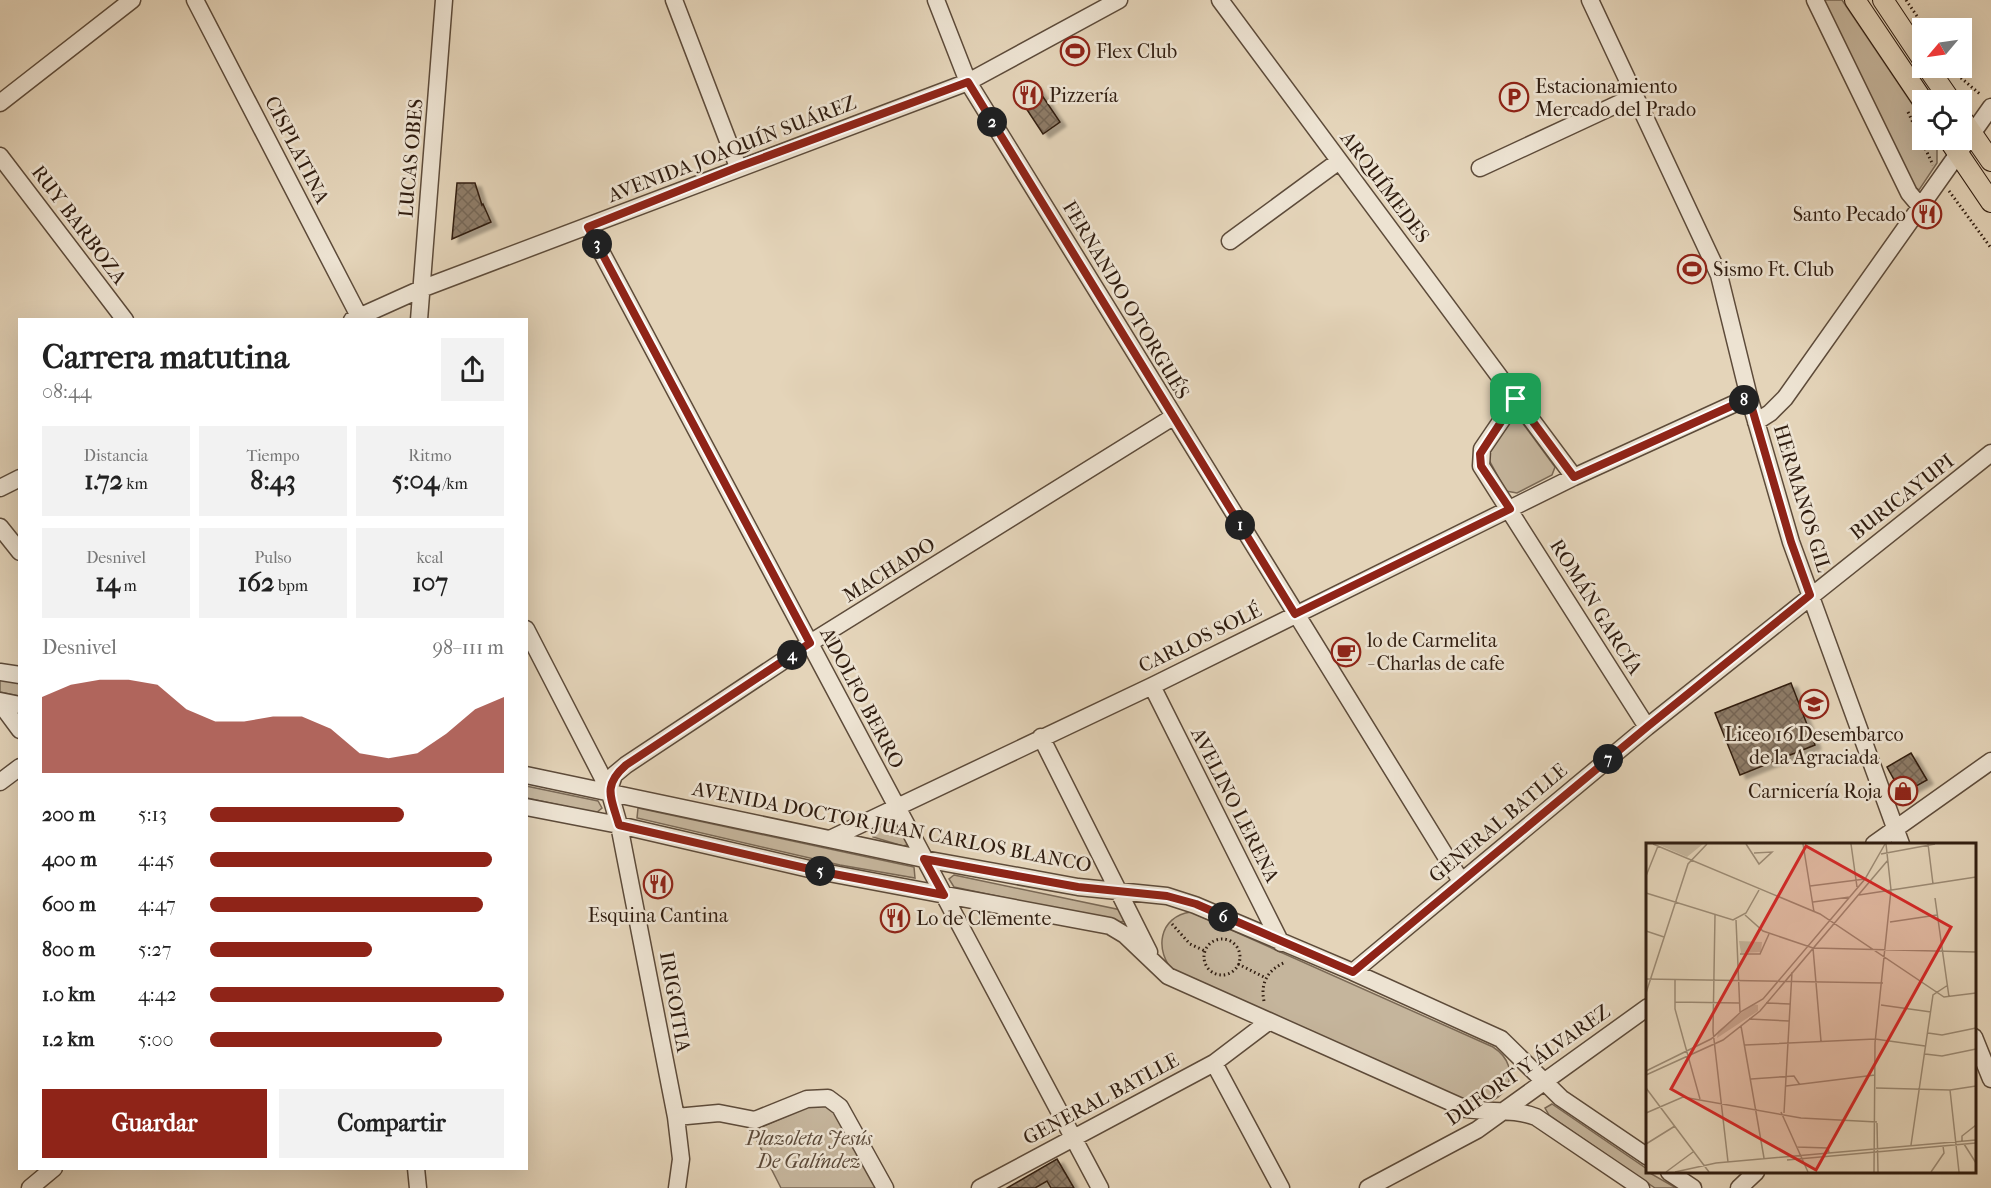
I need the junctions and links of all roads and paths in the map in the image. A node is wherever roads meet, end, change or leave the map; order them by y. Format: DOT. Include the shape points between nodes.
graph roads {
  1 [pos="132,0"];
  2 [pos="195,0"];
  3 [pos="444,0"];
  4 [pos="674,0"];
  5 [pos="936,0"];
  6 [pos="1119,0"];
  7 [pos="1220,0"];
  8 [pos="1590,0"];
  9 [pos="1815,0"];
  10 [pos="1855,0"];
  11 [pos="1883,0"];
  12 [pos="1906,0"];
  13 [pos="1918,18"];
  14 [pos="1912,44"];
  15 [pos="1960,78"];
  16 [pos="968,82"];
  17 [pos="1635,96"];
  18 [pos="1912,100"];
  19 [pos="0,103"];
  20 [pos="1990,108"];
  21 [pos="1972,122"];
  22 [pos="1972,133"];
  23 [pos="1930,150"];
  24 [pos="1951,150"];
  25 [pos="1956,150"];
  26 [pos="0,156"];
  27 [pos="1339,160"];
  28 [pos="1991,161"];
  29 [pos="738,167"];
  30 [pos="1480,168"];
  31 [pos="1940,178"];
  32 [pos="1991,202"];
  33 [pos="1920,206"];
  34 [pos="588,227"];
  35 [pos="1230,242"];
  36 [pos="1991,248"];
  37 [pos="421,288"];
  38 [pos="123,318"];
  39 [pos="357,318"];
  40 [pos="419,318"];
  41 [pos="1749,398"];
  42 [pos="1516,399"];
  43 [pos="1173,417"];
  44 [pos="1756,422"];
  45 [pos="1991,453"];
  46 [pos="1574,477"];
  47 [pos="18,479"];
  48 [pos="0,488"];
  49 [pos="1510,509"];
  50 [pos="0,527"];
  51 [pos="18,550"];
  52 [pos="1810,595"];
  53 [pos="1295,614"];
  54 [pos="528,633"];
  55 [pos="810,643"];
  56 [pos="0,672"];
  57 [pos="18,675"];
  58 [pos="1152,686"];
  59 [pos="0,702"];
  60 [pos="18,705"];
  61 [pos="18,727"];
  62 [pos="1647,727"];
  63 [pos="1041,737"];
  64 [pos="1991,761"];
  65 [pos="18,768"];
  66 [pos="528,774"];
  67 [pos="0,782"];
  68 [pos="609,790"];
  69 [pos="896,806"];
  70 [pos="528,807"];
  71 [pos="619,825"];
  72 [pos="1898,837"];
  73 [pos="832,838"];
  74 [pos="1877,843"];
  75 [pos="924,859"];
  76 [pos="1461,881"];
  77 [pos="1119,892"];
  78 [pos="944,895"];
  79 [pos="1172,924"];
  80 [pos="1281,943"];
  81 [pos="1204,951"];
  82 [pos="1287,961"];
  83 [pos="1155,963"];
  84 [pos="1238,964"];
  85 [pos="1353,972"];
  86 [pos="1266,978"];
  87 [pos="1264,1003"];
  88 [pos="1646,1008"];
  89 [pos="1268,1022"];
  90 [pos="1976,1042"];
  91 [pos="1214,1063"];
  92 [pos="1991,1079"];
  93 [pos="1543,1082"];
  94 [pos="1500,1111"];
  95 [pos="676,1117"];
  96 [pos="1073,1138"];
  97 [pos="1646,1156"];
  98 [pos="52,1170"];
  99 [pos="416,1170"];
  100 [pos="1671,1173"];
  101 [pos="1755,1173"];
  102 [pos="30,1188"];
  103 [pos="418,1188"];
  104 [pos="678,1188"];
  105 [pos="885,1188"];
  106 [pos="980,1188"];
  107 [pos="1100,1188"];
  108 [pos="1281,1188"];
  109 [pos="1368,1188"];
  110 [pos="1641,1188"];
  111 [pos="1694,1188"];
  112 [pos="1739,1188"];
  1 -- 19 [label="street"];
  2 -- 39 [label="street, CISPLATINA"];
  3 -- 37 [label="street, LUCAS OBES"];
  4 -- 29 [label="street"];
  5 -- 16 [label="street, FERNANDO OTORGUÉS"];
  6 -- 16 [label="street, AVENIDA JOAQUÍN SUÁREZ"];
  7 -- 27 [label="street, ARQUÍMEDES"];
  8 -- 17 [label="street, HERMANOS GIL"];
  9 -- 33 [label="street" via="1909,194"];
  10 -- 18 [label="main road"];
  11 -- 14 [label="main road"];
  12 -- 13 [label="path"];
  15 -- 20 [label="path" via="1978,91"];
  16 -- 29 [label="street, AVENIDA JOAQUÍN SUÁREZ"];
  16 -- 43 [label="street, FERNANDO OTORGUÉS"];
  17 -- 30 [label="street"];
  17 -- 41 [label="street, HERMANOS GIL" via="1719,275"];
  20 -- 21 [label="street"];
  22 -- 28 [label="main road"];
  23 -- 31 [label="path"];
  24 -- 31 [label="street"];
  25 -- 32 [label="main road"];
  26 -- 38 [label="street, RUY BARBOZA"];
  27 -- 35 [label="street"];
  27 -- 42 [label="street, ARQUÍMEDES"];
  29 -- 34 [label="street, AVENIDA JOAQUÍN SUÁREZ"];
  31 -- 33 [label="street"];
  31 -- 36 [label="path"];
  33 -- 44 [label="street" via="1785,398"];
  34 -- 37 [label="street, AVENIDA JOAQUÍN SUÁREZ"];
  34 -- 55 [label="street, ADOLFO BERRO"];
  37 -- 39 [label="street, AVENIDA JOAQUÍN SUÁREZ"];
  37 -- 40 [label="street, LUCAS OBES"];
  41 -- 44 [label="street, HERMANOS GIL"];
  41 -- 46 [label="street, CARLOS SOLÉ"];
  42 -- 46 [label="street, ARQUÍMEDES"];
  42 -- 49 [label="street" via="1480,454 1481,466"];
  43 -- 53 [label="street, FERNANDO OTORGUÉS"];
  43 -- 55 [label="street, MACHADO"];
  44 -- 52 [label="street, HERMANOS GIL"];
  45 -- 52 [label="street, BURICAYUPI"];
  46 -- 49 [label="street, CARLOS SOLÉ"];
  47 -- 48 [label="street"];
  49 -- 53 [label="street, CARLOS SOLÉ"];
  49 -- 62 [label="street, ROMÁN GARCÍA"];
  50 -- 51 [label="street"];
  52 -- 62 [label="street, GENERAL BATLLE"];
  52 -- 72 [label="street, HERMANOS GIL"];
  53 -- 58 [label="street, CARLOS SOLÉ"];
  53 -- 76 [label="street, FERNANDO OTORGUÉS"];
  54 -- 68 [label="street"];
  55 -- 68 [label="street, MACHADO" via="626,765 614,775"];
  55 -- 69 [label="street, ADOLFO BERRO"];
  56 -- 57 [label="street"];
  58 -- 63 [label="street, CARLOS SOLÉ"];
  58 -- 80 [label="street, AVELINO LERENA"];
  59 -- 60 [label="street"];
  59 -- 61 [label="street"];
  62 -- 76 [label="street, GENERAL BATLLE"];
  63 -- 69 [label="street, CARLOS SOLÉ"];
  63 -- 77 [label="street"];
  64 -- 72 [label="street"];
  65 -- 67 [label="street"];
  66 -- 68 [label="street, AVENIDA DOCTOR JUAN CARLOS BLANCO"];
  68 -- 71 [label="street"];
  68 -- 73 [label="street, AVENIDA DOCTOR JUAN CARLOS BLANCO"];
  69 -- 73 [label="street, CARLOS SOLÉ"];
  69 -- 75 [label="street, ADOLFO BERRO"];
  70 -- 71 [label="street"];
  71 -- 78 [label="street" via="818,871"];
  71 -- 95 [label="street, IRIGOITIA"];
  72 -- 74 [label="street"];
  73 -- 75 [label="street, AVENIDA DOCTOR JUAN CARLOS BLANCO"];
  75 -- 77 [label="street, AVENIDA DOCTOR JUAN CARLOS BLANCO"];
  75 -- 78 [label="street, ADOLFO BERRO"];
  76 -- 85 [label="street, GENERAL BATLLE"];
  77 -- 80 [label="street, AVENIDA DOCTOR JUAN CARLOS BLANCO" via="1167,896 1196,904"];
  77 -- 83 [label="street"];
  78 -- 83 [label="street" via="1110,926"];
  78 -- 96 [label="street, ADOLFO BERRO"];
  79 -- 81 [label="path" via="1190,944"];
  80 -- 85 [label="street, AVENIDA DOCTOR JUAN CARLOS BLANCO"];
  81 -- 84 [label="path" via="1206,966 1217,975 1232,972"];
  81 -- 84 [label="path" via="1211,943 1226,940 1238,949"];
  82 -- 86 [label="path" via="1271,970"];
  83 -- 89 [label="street" via="1168,976"];
  84 -- 86 [label="path"];
  85 -- 93 [label="street, AVENIDA DOCTOR JUAN CARLOS BLANCO" via="1501,1039"];
  86 -- 87 [label="path"];
  88 -- 93 [label="street, DUFORT Y ÁLVAREZ"];
  89 -- 91 [label="street, GENERAL BATLLE"];
  89 -- 94 [label="street" via="1466,1109"];
  90 -- 92 [label="street"];
  91 -- 96 [label="street, GENERAL BATLLE"];
  91 -- 108 [label="street"];
  93 -- 94 [label="street, DUFORT Y ÁLVAREZ"];
  93 -- 97 [label="street, AVENIDA DOCTOR JUAN CARLOS BLANCO"];
  94 -- 109 [label="street, DUFORT Y ÁLVAREZ" via="1478,1130"];
  94 -- 110 [label="street" via="1521,1111 1536,1117"];
  95 -- 104 [label="street, IRIGOITIA" via="681,1159"];
  95 -- 105 [label="street" via="719,1113 755,1120 807,1099 828,1098 840,1107"];
  96 -- 106 [label="street, GENERAL BATLLE"];
  96 -- 107 [label="street, ADOLFO BERRO"];
  98 -- 102 [label="street"];
  99 -- 103 [label="street"];
  100 -- 111 [label="street"];
  101 -- 112 [label="street"];
}
